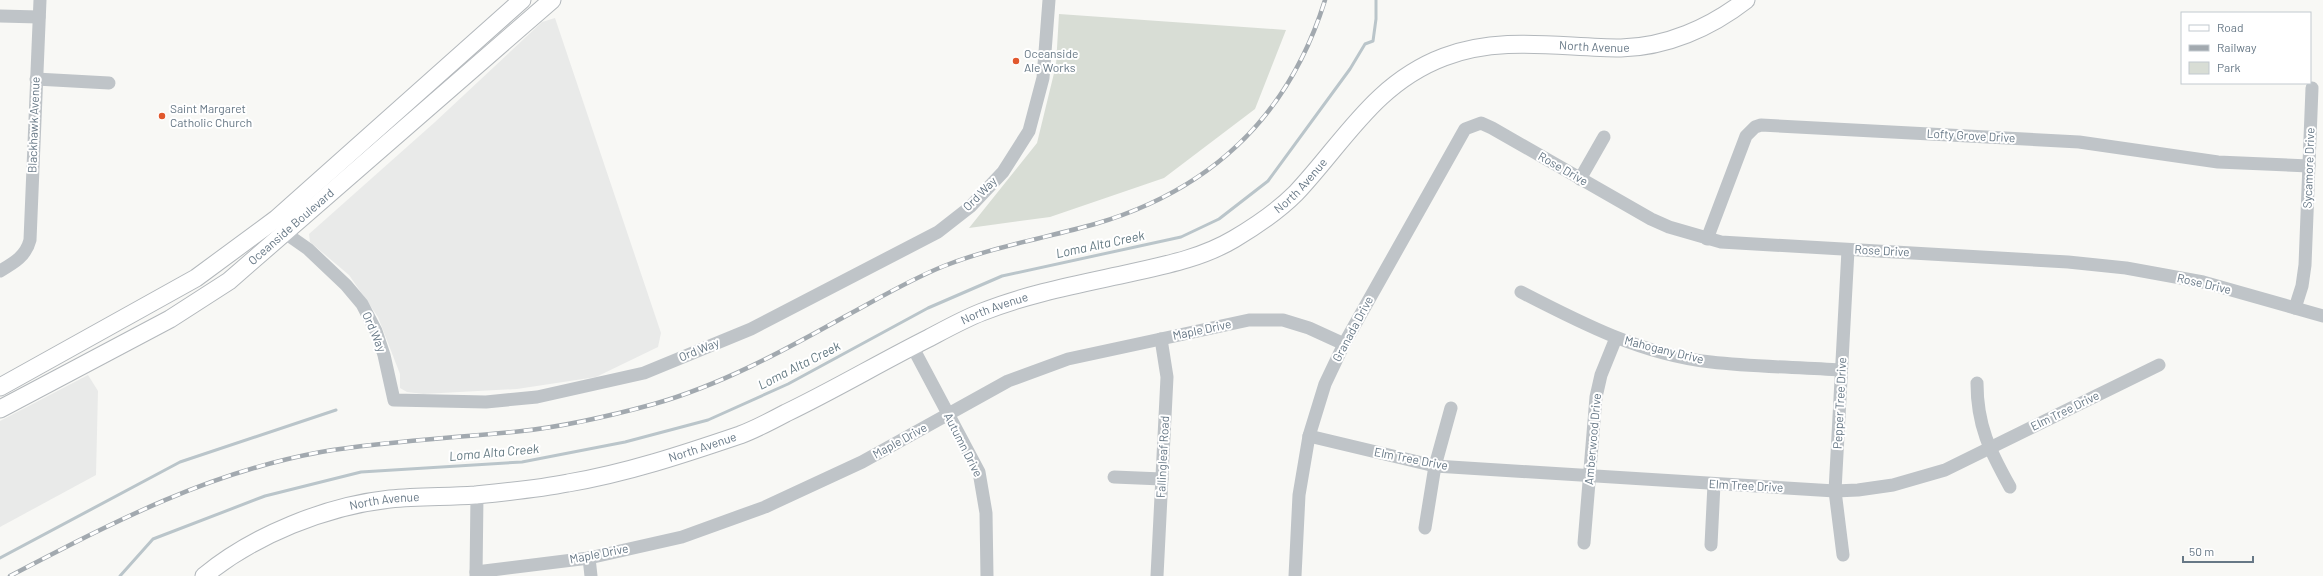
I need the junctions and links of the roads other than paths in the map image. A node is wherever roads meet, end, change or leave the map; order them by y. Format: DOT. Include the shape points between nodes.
graph roads {
  1 [pos="40,0"];
  2 [pos="522,0"];
  3 [pos="552,0"];
  4 [pos="1049,0"];
  5 [pos="1746,0"];
  6 [pos="0,16"];
  7 [pos="40,17"];
  8 [pos="36,79"];
  9 [pos="109,83"];
  10 [pos="2312,88"];
  11 [pos="1492,128"];
  12 [pos="1604,137"];
  13 [pos="2309,166"];
  14 [pos="1580,179"];
  15 [pos="271,222"];
  16 [pos="285,234"];
  17 [pos="1707,239"];
  18 [pos="1848,250"];
  19 [pos="0,271"];
  20 [pos="1521,292"];
  21 [pos="2295,308"];
  22 [pos="2323,316"];
  23 [pos="1616,338"];
  24 [pos="1161,339"];
  25 [pos="1344,344"];
  26 [pos="912,346"];
  27 [pos="2159,365"];
  28 [pos="1842,370"];
  29 [pos="1977,383"];
  30 [pos="0,387"];
  31 [pos="1451,408"];
  32 [pos="0,409"];
  33 [pos="947,414"];
  34 [pos="1309,436"];
  35 [pos="1989,448"];
  36 [pos="1435,466"];
  37 [pos="1114,477"];
  38 [pos="1590,477"];
  39 [pos="1162,479"];
  40 [pos="1714,484"];
  41 [pos="2010,487"];
  42 [pos="1835,491"];
  43 [pos="477,494"];
  44 [pos="1425,528"];
  45 [pos="1584,543"];
  46 [pos="1711,545"];
  47 [pos="1843,555"];
  48 [pos="589,558"];
  49 [pos="476,574"];
  50 [pos="204,576"];
  51 [pos="591,576"];
  52 [pos="987,576"];
  53 [pos="1157,576"];
  54 [pos="1295,576"];
  1 -- 7 [label="street, Blackhawk Avenue"];
  2 -- 15 [label="main road, Oceanside Boulevard"];
  3 -- 16 [label="main road, Oceanside Boulevard"];
  4 -- 16 [label="street, Ord Way" via="1043,78 1029,130 1002,172 970,207 938,232 751,329 644,373 530,398 486,402 394,400 384,355 362,304 308,249"];
  5 -- 26 [label="main road, North Avenue" via="1727,14 1690,34 1654,44 1623,48 1532,43 1488,45 1444,57 1411,73 1382,94 1365,110 1294,195 1265,220 1230,241 1177,263 1026,296 978,313"];
  6 -- 7 [label="street"];
  7 -- 8 [label="street, Blackhawk Avenue"];
  8 -- 9 [label="street"];
  8 -- 19 [label="street, Blackhawk Avenue" via="30,240 27,250 17,261"];
  10 -- 13 [label="street, Sycamore Drive"];
  11 -- 14 [label="street, Rose Drive"];
  11 -- 25 [label="street, Granada Drive" via="1481,124 1465,128"];
  12 -- 14 [label="street"];
  13 -- 17 [label="street, Lofty Grove Drive" via="2218,162 2079,142 1762,125 1746,136"];
  13 -- 21 [label="street, Sycamore Drive" via="2306,247 2302,286"];
  14 -- 17 [label="street, Rose Drive" via="1651,219"];
  15 -- 16 [label="street, Ord Way"];
  15 -- 30 [label="main road, Oceanside Boulevard" via="196,278"];
  16 -- 32 [label="main road, Oceanside Boulevard" via="230,281 170,319"];
  17 -- 18 [label="street, Rose Drive"];
  18 -- 21 [label="street, Rose Drive" via="2068,262 2126,268 2203,282"];
  18 -- 28 [label="street, Pepper Tree Drive"];
  20 -- 23 [label="street, Mahogany Drive" via="1587,327"];
  21 -- 22 [label="street, Rose Drive"];
  23 -- 28 [label="street, Mahogany Drive" via="1660,352 1710,362"];
  23 -- 38 [label="street, Amberwood Drive" via="1601,375 1596,397"];
  24 -- 25 [label="street, Maple Drive" via="1248,320 1282,320 1309,328"];
  24 -- 33 [label="street, Maple Drive" via="1068,359 1040,368 1008,381"];
  24 -- 39 [label="street, Fallingleaf Road" via="1167,377"];
  25 -- 34 [label="street, Granada Drive" via="1325,384"];
  26 -- 33 [label="street, Autumn Drive"];
  26 -- 43 [label="main road, North Avenue" via="833,390 746,433 646,466 569,483"];
  27 -- 35 [label="street, Elm Tree Drive"];
  28 -- 42 [label="street, Pepper Tree Drive"];
  29 -- 35 [label="street" via="1981,426"];
  31 -- 36 [label="street"];
  33 -- 48 [label="street, Maple Drive" via="862,462 765,507 682,537"];
  33 -- 52 [label="street, Autumn Drive" via="979,472 984,488"];
  34 -- 36 [label="street, Elm Tree Drive"];
  34 -- 54 [label="street, Granada Drive" via="1299,495"];
  35 -- 41 [label="street"];
  35 -- 42 [label="street, Elm Tree Drive" via="1945,470 1893,485"];
  36 -- 38 [label="street, Elm Tree Drive"];
  36 -- 44 [label="street"];
  37 -- 39 [label="street"];
  38 -- 40 [label="street, Elm Tree Drive"];
  38 -- 45 [label="street, Amberwood Drive"];
  39 -- 53 [label="street, Fallingleaf Road"];
  40 -- 42 [label="street, Elm Tree Drive"];
  40 -- 46 [label="street"];
  42 -- 47 [label="street, Pepper Tree Drive"];
  43 -- 49 [label="street"];
  43 -- 50 [label="main road, North Avenue" via="389,499 300,520 222,561"];
  48 -- 49 [label="street, Maple Drive"];
  48 -- 51 [label="street"];
}
